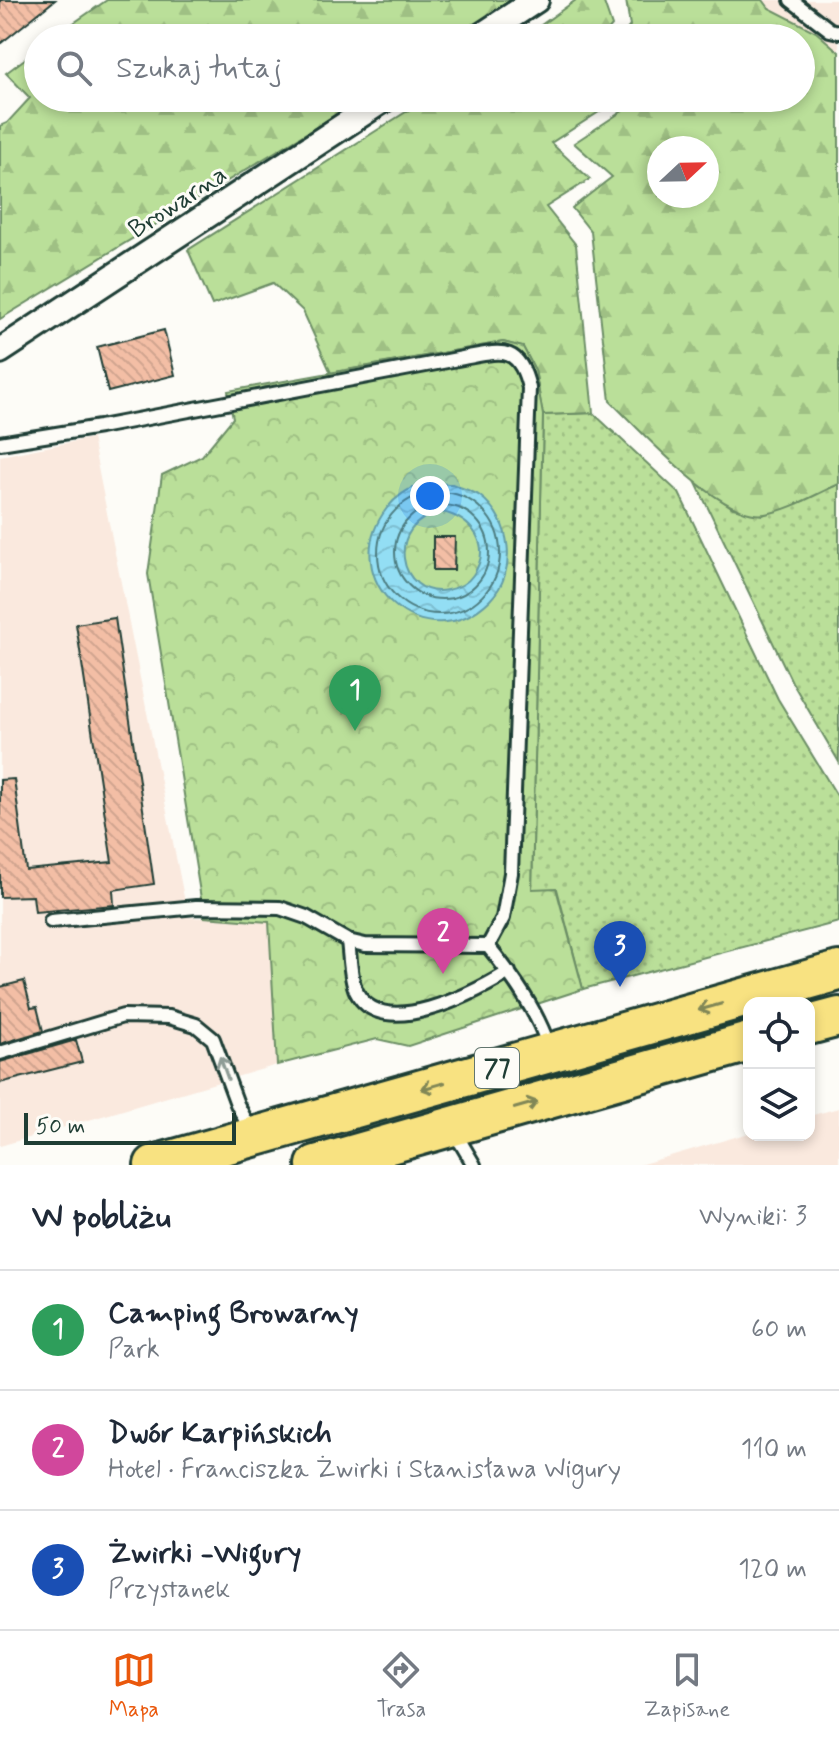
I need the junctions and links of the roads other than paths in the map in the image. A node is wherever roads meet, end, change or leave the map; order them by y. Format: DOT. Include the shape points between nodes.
graph roads {
  1 [pos="536,0"];
  2 [pos="791,0"];
  3 [pos="499,24"];
  4 [pos="839,32"];
  5 [pos="365,112"];
  6 [pos="0,351"];
  7 [pos="0,443"];
  8 [pos="51,921"];
  9 [pos="348,941"];
  10 [pos="488,946"];
  11 [pos="839,971"];
  12 [pos="509,972"];
  13 [pos="839,1017"];
  14 [pos="815,1023"];
  15 [pos="743,1044"];
  16 [pos="550,1052"];
  17 [pos="0,1053"];
  18 [pos="447,1128"];
  19 [pos="261,1135"];
  20 [pos="154,1165"];
  21 [pos="316,1165"];
  22 [pos="474,1165"];
  1 -- 3 [label="street"];
  2 -- 4 [label="lane"];
  5 -- 6 [label="street, Browarna"];
  7 -- 10 [label="lane" via="495,352 515,356 529,388 511,873 503,918"];
  8 -- 9 [label="lane" via="196,907 280,908"];
  9 -- 10 [label="lane"];
  9 -- 12 [label="lane" via="356,991 385,1015 407,1014 473,994"];
  10 -- 12 [label="lane"];
  11 -- 16 [label="main road, 77, one-way"];
  12 -- 16 [label="lane" via="541,1023"];
  13 -- 14 [label="main road"];
  18 -- 15 [label="main road, 77, one-way"];
  16 -- 19 [label="main road, 77, one-way"];
  19 -- 17 [label="lane, one-way" via="237,1104 213,1039 196,1025 169,1017 123,1016"];
  18 -- 21 [label="main road, 77"];
  18 -- 22 [label="lane"];
  19 -- 20 [label="main road, 77"];
}
